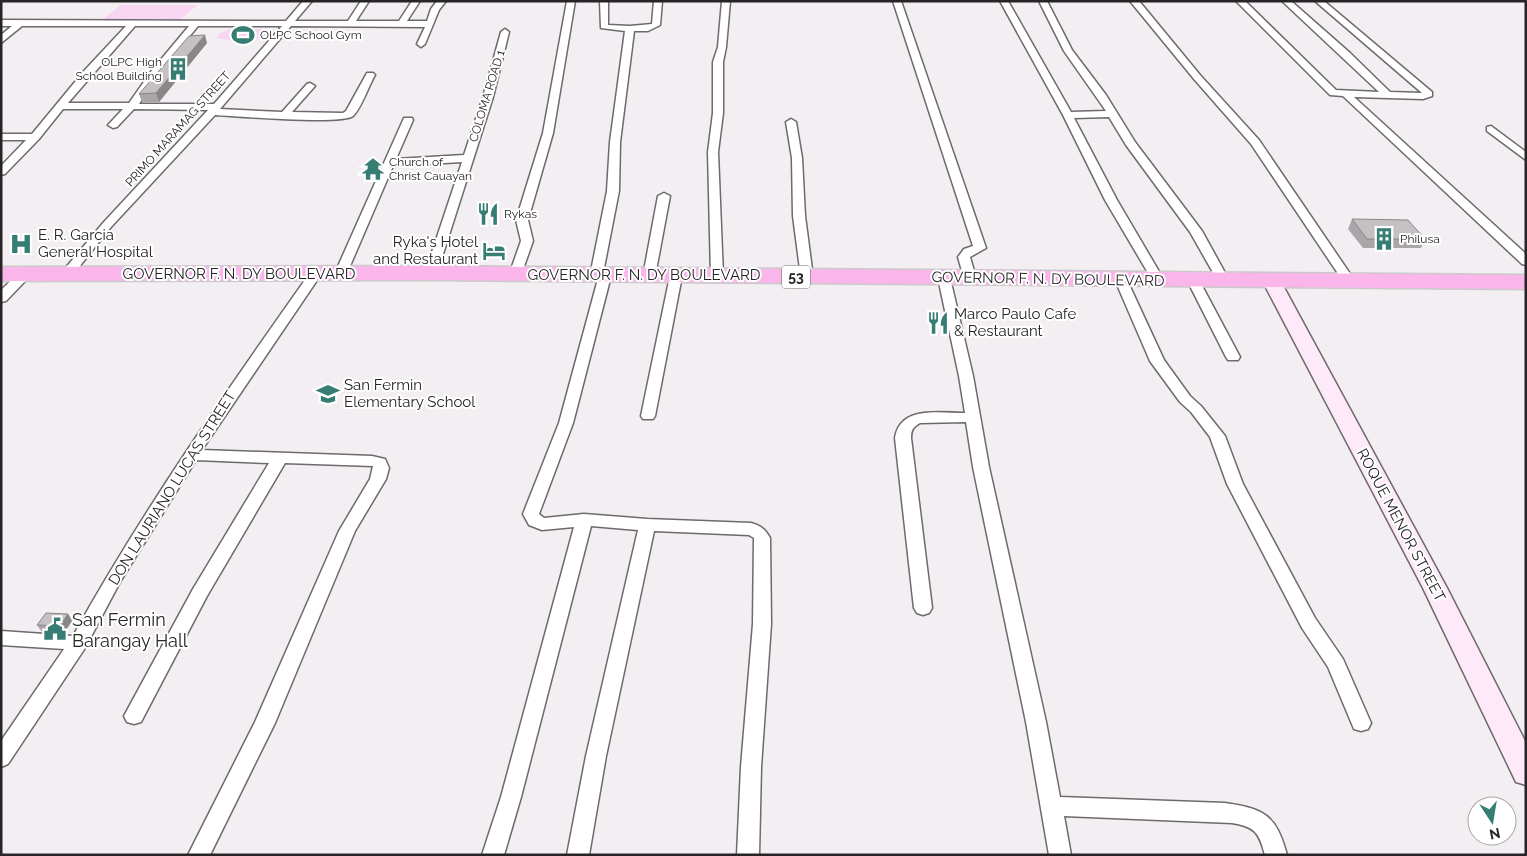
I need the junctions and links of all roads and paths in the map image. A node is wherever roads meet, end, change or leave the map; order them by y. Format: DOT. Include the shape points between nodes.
graph roads {
  1 [pos="308,1"];
  2 [pos="365,1"];
  3 [pos="416,1"];
  4 [pos="442,1"];
  5 [pos="571,1"];
  6 [pos="604,1"];
  7 [pos="658,1"];
  8 [pos="726,1"];
  9 [pos="896,1"];
  10 [pos="1004,1"];
  11 [pos="1043,1"];
  12 [pos="1134,1"];
  13 [pos="1240,1"];
  14 [pos="1286,1"];
  15 [pos="1319,1"];
  16 [pos="351,22"];
  17 [pos="1,23"];
  18 [pos="20,23"];
  19 [pos="133,23"];
  20 [pos="402,23"];
  21 [pos="195,24"];
  22 [pos="290,24"];
  23 [pos="430,24"];
  24 [pos="630,29"];
  25 [pos="505,32"];
  26 [pos="1,40"];
  27 [pos="421,44"];
  28 [pos="370,75"];
  29 [pos="310,86"];
  30 [pos="1347,95"];
  31 [pos="1388,95"];
  32 [pos="61,106"];
  33 [pos="132,106"];
  34 [pos="214,109"];
  35 [pos="1113,114"];
  36 [pos="285,115"];
  37 [pos="1068,115"];
  38 [pos="408,120"];
  39 [pos="791,122"];
  40 [pos="113,125"];
  41 [pos="1491,129"];
  42 [pos="1,137"];
  43 [pos="35,137"];
  44 [pos="1526,157"];
  45 [pos="468,158"];
  46 [pos="391,163"];
  47 [pos="1,172"];
  48 [pos="664,196"];
  49 [pos="1526,261"];
  50 [pos="316,273"];
  51 [pos="341,273"];
  52 [pos="1,274"];
  53 [pos="25,274"];
  54 [pos="67,274"];
  55 [pos="431,274"];
  56 [pos="515,275"];
  57 [pos="600,276"];
  58 [pos="649,276"];
  59 [pos="676,276"];
  60 [pos="717,276"];
  61 [pos="807,277"];
  62 [pos="944,278"];
  63 [pos="970,278"];
  64 [pos="1121,280"];
  65 [pos="1158,280"];
  66 [pos="1193,280"];
  67 [pos="1223,280"];
  68 [pos="1271,280"];
  69 [pos="1349,281"];
  70 [pos="1526,282"];
  71 [pos="1,298"];
  72 [pos="1233,357"];
  73 [pos="648,416"];
  74 [pos="973,417"];
  75 [pos="192,455"];
  76 [pos="280,458"];
  77 [pos="584,520"];
  78 [pos="647,525"];
  79 [pos="923,608"];
  80 [pos="1,638"];
  81 [pos="78,643"];
  82 [pos="134,716"];
  83 [pos="1361,722"];
  84 [pos="1,758"];
  85 [pos="1526,773"];
  86 [pos="1051,806"];
  87 [pos="199,855"];
  88 [pos="493,855"];
  89 [pos="578,855"];
  90 [pos="748,855"];
  91 [pos="1060,855"];
  92 [pos="1276,855"];
  1 -- 22 [label="street, PRIMO MARAMAG STREET"];
  2 -- 16 [label="street"];
  3 -- 20 [label="street"];
  4 -- 23 [label="street" via="435,9"];
  5 -- 56 [label="street" via="548,133 522,220 527,241"];
  6 -- 24 [label="street" via="604,26"];
  7 -- 24 [label="street" via="656,25"];
  8 -- 60 [label="street" via="718,62 718,113 713,152"];
  9 -- 63 [label="street" via="980,248 964,257"];
  10 -- 37 [label="street"];
  11 -- 35 [label="street" via="1068,51"];
  12 -- 69 [label="street" via="1255,142"];
  13 -- 30 [label="street" via="1330,92"];
  14 -- 31 [label="street"];
  15 -- 31 [label="street" via="1429,94"];
  16 -- 20 [label="street"];
  16 -- 22 [label="street"];
  17 -- 18 [label="street"];
  18 -- 19 [label="street"];
  18 -- 26 [label="street"];
  19 -- 21 [label="street"];
  19 -- 32 [label="street"];
  20 -- 23 [label="street"];
  21 -- 22 [label="street"];
  21 -- 33 [label="street"];
  22 -- 34 [label="street, PRIMO MARAMAG STREET"];
  23 -- 27 [label="street"];
  24 -- 57 [label="street" via="617,125 613,191"];
  25 -- 45 [label="street, COLOMA ROAD 1"];
  28 -- 36 [label="street" via="346,116"];
  29 -- 36 [label="street"];
  30 -- 31 [label="street"];
  30 -- 49 [label="street"];
  32 -- 33 [label="street"];
  32 -- 43 [label="street"];
  33 -- 34 [label="street"];
  33 -- 40 [label="street"];
  34 -- 36 [label="street"];
  34 -- 54 [label="street, PRIMO MARAMAG STREET" via="107,225"];
  35 -- 37 [label="street"];
  35 -- 67 [label="street" via="1130,143 1196,231"];
  37 -- 65 [label="street" via="1111,200"];
  38 -- 46 [label="street"];
  39 -- 61 [label="street" via="797,158 798,216"];
  41 -- 44 [label="street"];
  42 -- 43 [label="street"];
  43 -- 47 [label="street"];
  45 -- 46 [label="street"];
  45 -- 55 [label="street, COLOMA ROAD 1"];
  46 -- 51 [label="street"];
  48 -- 58 [label="street"];
  50 -- 51 [label="highway, GOVERNOR F. N. DY BOULEVARD / 53"];
  50 -- 54 [label="highway, GOVERNOR F. N. DY BOULEVARD / 53"];
  50 -- 75 [label="street, DON LAURIANO LUCAS STREET"];
  51 -- 55 [label="highway, GOVERNOR F. N. DY BOULEVARD / 53"];
  52 -- 53 [label="highway, GOVERNOR F. N. DY BOULEVARD / 53"];
  53 -- 54 [label="highway, GOVERNOR F. N. DY BOULEVARD / 53"];
  53 -- 71 [label="street"];
  55 -- 56 [label="highway, GOVERNOR F. N. DY BOULEVARD / 53"];
  56 -- 57 [label="highway, GOVERNOR F. N. DY BOULEVARD / 53"];
  57 -- 58 [label="highway, GOVERNOR F. N. DY BOULEVARD / 53"];
  57 -- 77 [label="street" via="566,423 530,514 542,524"];
  58 -- 59 [label="highway, GOVERNOR F. N. DY BOULEVARD / 53"];
  59 -- 60 [label="highway, GOVERNOR F. N. DY BOULEVARD / 53"];
  59 -- 73 [label="street"];
  60 -- 61 [label="highway, GOVERNOR F. N. DY BOULEVARD / 53"];
  61 -- 62 [label="highway, GOVERNOR F. N. DY BOULEVARD / 53"];
  62 -- 63 [label="highway, GOVERNOR F. N. DY BOULEVARD / 53"];
  62 -- 74 [label="street"];
  63 -- 64 [label="highway, GOVERNOR F. N. DY BOULEVARD / 53"];
  64 -- 65 [label="highway, GOVERNOR F. N. DY BOULEVARD / 53"];
  64 -- 83 [label="street" via="1157,361 1184,399 1217,436 1235,484 1304,616 1336,664"];
  65 -- 66 [label="highway, GOVERNOR F. N. DY BOULEVARD / 53"];
  66 -- 67 [label="highway, GOVERNOR F. N. DY BOULEVARD / 53"];
  66 -- 72 [label="street"];
  67 -- 68 [label="highway, GOVERNOR F. N. DY BOULEVARD / 53"];
  68 -- 69 [label="highway, GOVERNOR F. N. DY BOULEVARD / 53"];
  68 -- 85 [label="street, ROQUE MENOR STREET" via="1435,588"];
  69 -- 70 [label="highway, GOVERNOR F. N. DY BOULEVARD / 53"];
  74 -- 79 [label="street" via="917,418 904,427"];
  74 -- 86 [label="street"];
  75 -- 76 [label="street"];
  75 -- 81 [label="street, DON LAURIANO LUCAS STREET" via="113,579"];
  76 -- 82 [label="street" via="199,594"];
  76 -- 87 [label="street" via="372,461 380,468 378,479 347,531 265,723"];
  77 -- 78 [label="street"];
  77 -- 88 [label="street"];
  78 -- 89 [label="street" via="596,756"];
  78 -- 90 [label="street" via="751,529 762,538 762,624"];
  80 -- 81 [label="street"];
  81 -- 84 [label="street, DON LAURIANO LUCAS STREET"];
  86 -- 91 [label="street"];
  86 -- 92 [label="street" via="1245,815 1258,820 1266,829"];
}
